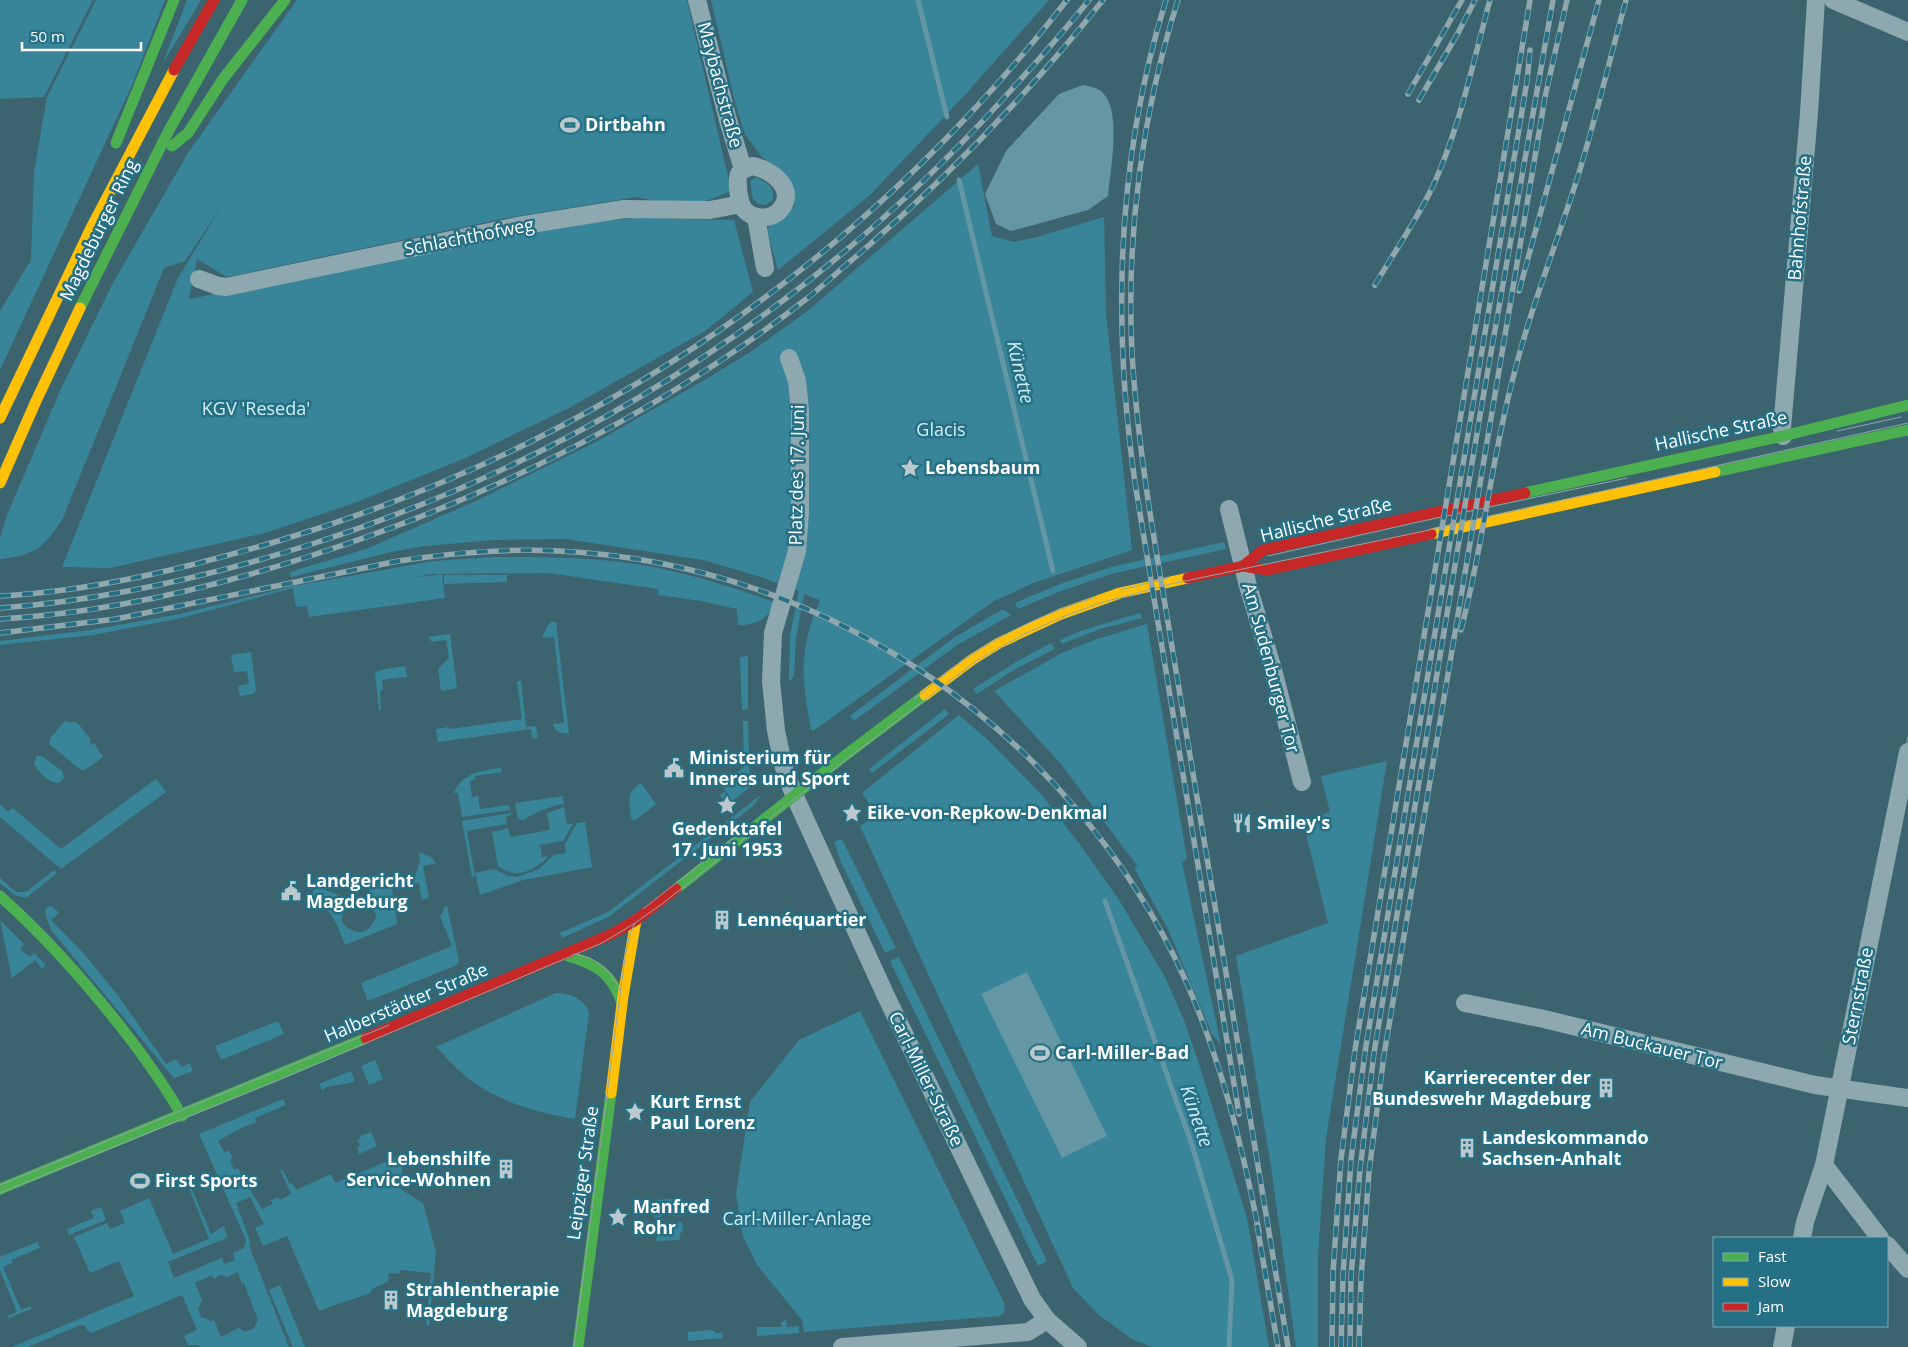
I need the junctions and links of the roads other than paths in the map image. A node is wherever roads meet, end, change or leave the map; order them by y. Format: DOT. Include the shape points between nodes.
graph roads {
  1 [pos="174,0"];
  2 [pos="214,0"];
  3 [pos="242,0"];
  4 [pos="285,0"];
  5 [pos="697,0"];
  6 [pos="1816,0"];
  7 [pos="1833,0"];
  8 [pos="1908,32"];
  9 [pos="110,157"];
  10 [pos="152,163"];
  11 [pos="743,169"];
  12 [pos="102,182"];
  13 [pos="741,204"];
  14 [pos="756,217"];
  15 [pos="92,226"];
  16 [pos="765,268"];
  17 [pos="199,279"];
  18 [pos="789,358"];
  19 [pos="1908,407"];
  20 [pos="0,418"];
  21 [pos="1908,431"];
  22 [pos="1783,436"];
  23 [pos="0,483"];
  24 [pos="1229,509"];
  25 [pos="1242,560"];
  26 [pos="1908,752"];
  27 [pos="1302,782"];
  28 [pos="795,796"];
  29 [pos="0,896"];
  30 [pos="636,920"];
  31 [pos="565,955"];
  32 [pos="622,1003"];
  33 [pos="1465,1003"];
  34 [pos="1839,1088"];
  35 [pos="1908,1098"];
  36 [pos="182,1116"];
  37 [pos="1824,1165"];
  38 [pos="0,1189"];
  39 [pos="1802,1237"];
  40 [pos="1879,1237"];
  41 [pos="1888,1246"];
  42 [pos="1908,1269"];
  43 [pos="1047,1320"];
  44 [pos="1786,1327"];
  45 [pos="578,1347"];
  46 [pos="842,1347"];
  47 [pos="1078,1347"];
  48 [pos="1782,1347"];
  1 -- 9 [label="main road"];
  2 -- 15 [label="main road, Magdeburger Ring" via="159,96"];
  3 -- 10 [label="main road, Magdeburger Ring"];
  4 -- 10 [label="main road" via="227,73 188,133"];
  5 -- 11 [label="street, Maybachstraße"];
  6 -- 22 [label="street, Bahnhofstraße"];
  7 -- 8 [label="street"];
  10 -- 23 [label="main road, Magdeburger Ring" via="57,353"];
  11 -- 13 [label="street, Maybachstraße" via="738,175"];
  11 -- 14 [label="street, Maybachstraße" via="760,167 776,176 785,190 783,206 778,212 764,218"];
  12 -- 15 [label="main road"];
  13 -- 14 [label="street"];
  13 -- 17 [label="street, Schlachthofweg" via="714,210 633,208 604,212 518,226 226,287"];
  14 -- 16 [label="street"];
  15 -- 20 [label="main road, Magdeburger Ring"];
  18 -- 28 [label="street, Platz des 17. Juni" via="797,381 800,410 800,512 796,551 774,633 771,673 776,731 785,772"];
  19 -- 21 [label="main road" via="1905,419"];
  19 -- 22 [label="main road, Hallische Straße"];
  21 -- 25 [label="main road, Hallische Straße" via="1267,570"];
  22 -- 25 [label="main road, Hallische Straße" via="1263,550"];
  24 -- 25 [label="street, Am Sudenburger Tor"];
  25 -- 27 [label="street, Am Sudenburger Tor"];
  25 -- 28 [label="main road, Halberstädter Straße" via="1098,600 1009,638 973,659"];
  26 -- 34 [label="street, Sternstraße"];
  28 -- 30 [label="main road, Halberstädter Straße"];
  28 -- 43 [label="street, Carl-Miller-Straße" via="889,1003 1032,1299"];
  29 -- 36 [label="main road" via="42,934 99,998 147,1060"];
  30 -- 31 [label="main road, Halberstädter Straße"];
  30 -- 32 [label="main road, Leipziger Straße"];
  31 -- 32 [label="main road" via="586,960 603,970"];
  31 -- 36 [label="main road, Halberstädter Straße"];
  32 -- 45 [label="main road, Leipziger Straße"];
  33 -- 34 [label="street, Am Buckauer Tor"];
  34 -- 35 [label="street, Am Buckauer Tor"];
  34 -- 37 [label="street, Sternstraße"];
  36 -- 38 [label="main road, Halberstädter Straße"];
  37 -- 39 [label="street, Sternstraße"];
  37 -- 40 [label="street"];
  41 -- 42 [label="street"];
  43 -- 46 [label="street" via="1028,1332"];
  43 -- 47 [label="street, Carl-Miller-Straße"];
  44 -- 48 [label="street"];
}
